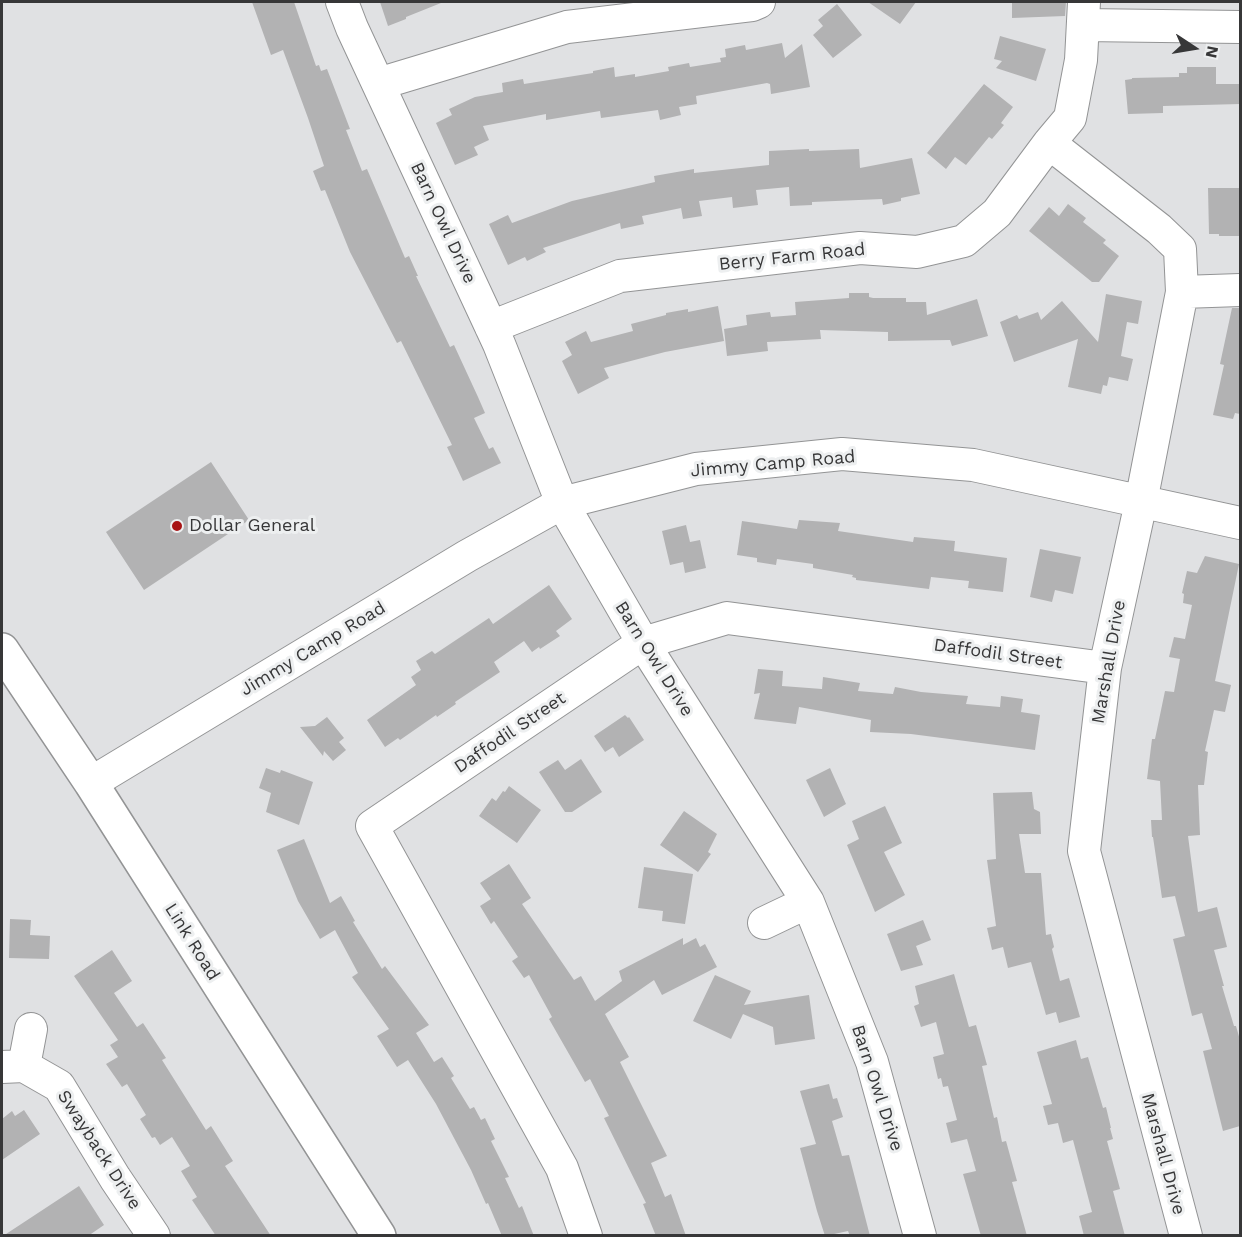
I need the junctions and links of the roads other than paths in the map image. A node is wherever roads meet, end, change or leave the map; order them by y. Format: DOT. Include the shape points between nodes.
graph roads {
  1 [pos="342,2"];
  2 [pos="759,2"];
  3 [pos="1083,14"];
  4 [pos="1240,27"];
  5 [pos="378,84"];
  6 [pos="1049,143"];
  7 [pos="1240,290"];
  8 [pos="1182,292"];
  9 [pos="491,327"];
  10 [pos="1141,502"];
  11 [pos="562,503"];
  12 [pos="1240,524"];
  13 [pos="643,643"];
  14 [pos="2,650"];
  15 [pos="1104,668"];
  16 [pos="91,783"];
  17 [pos="807,902"];
  18 [pos="764,923"];
  19 [pos="31,1029"];
  20 [pos="13,1066"];
  21 [pos="154,1236"];
  22 [pos="379,1236"];
  23 [pos="586,1236"];
  24 [pos="920,1236"];
  25 [pos="1186,1236"];
  1 -- 5 [label="street, Barn Owl Drive"];
  2 -- 5 [label="street" via="567,27"];
  3 -- 4 [label="street"];
  3 -- 6 [label="street, Berry Farm Road" via="1081,60 1070,118"];
  5 -- 9 [label="street, Barn Owl Drive"];
  6 -- 8 [label="street, Marshall Drive" via="1180,249"];
  6 -- 9 [label="street, Berry Farm Road" via="997,213 964,241 917,252 860,248 620,276"];
  7 -- 8 [label="street"];
  8 -- 10 [label="street, Marshall Drive"];
  9 -- 11 [label="street, Barn Owl Drive"];
  10 -- 11 [label="street, Jimmy Camp Road" via="973,465 842,454 696,469"];
  10 -- 12 [label="street, Jimmy Camp Road"];
  10 -- 15 [label="street, Marshall Drive"];
  11 -- 13 [label="street, Barn Owl Drive"];
  11 -- 16 [label="street, Jimmy Camp Road"];
  13 -- 15 [label="street, Daffodil Street" via="727,618"];
  13 -- 17 [label="street, Barn Owl Drive"];
  13 -- 23 [label="street, Daffodil Street" via="372,826 562,1168"];
  14 -- 16 [label="main road, Link Road"];
  15 -- 25 [label="street, Marshall Drive" via="1084,851"];
  16 -- 22 [label="main road, Link Road"];
  17 -- 18 [label="street"];
  17 -- 24 [label="street, Barn Owl Drive" via="872,1062"];
  19 -- 20 [label="street"];
  20 -- 21 [label="street, Swayback Drive" via="59,1086"];
}
